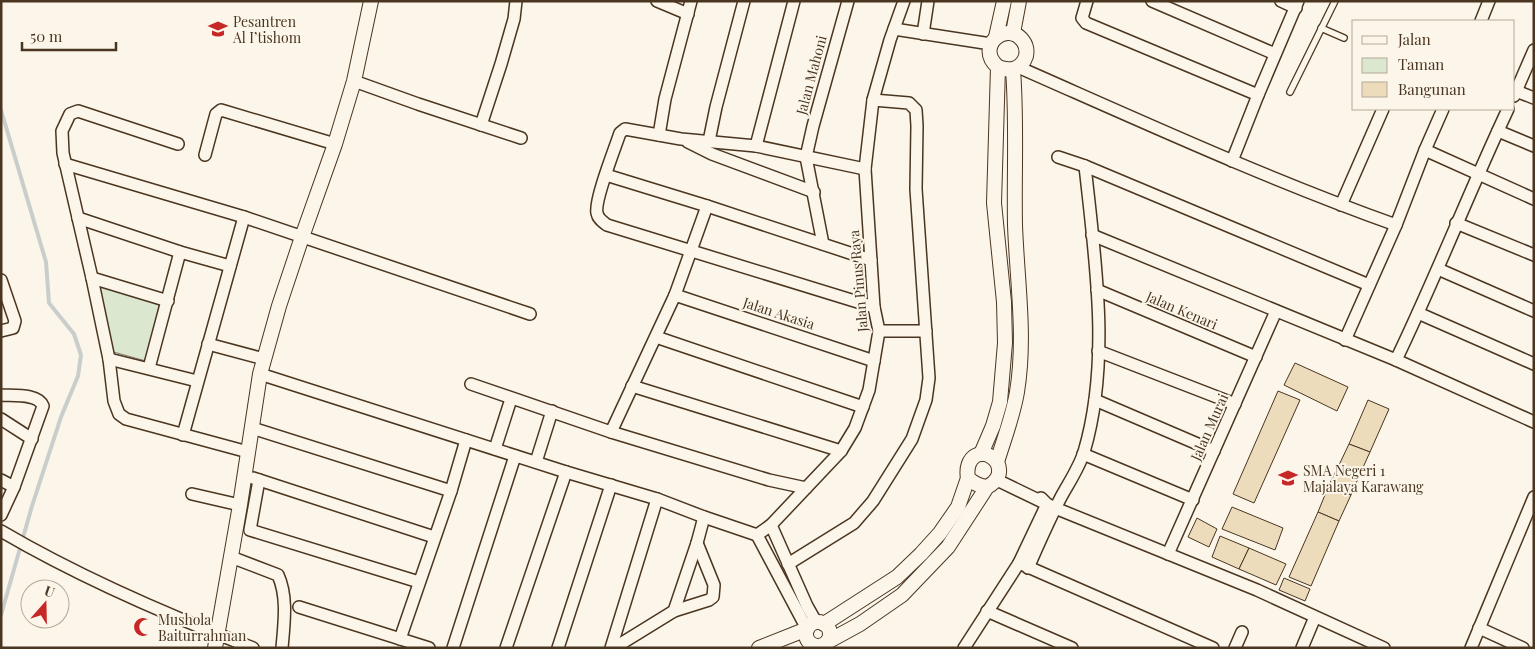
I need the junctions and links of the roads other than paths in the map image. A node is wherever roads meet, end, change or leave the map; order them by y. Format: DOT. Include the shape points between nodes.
graph roads {
  1 [pos="371,1"];
  2 [pos="516,1"];
  3 [pos="657,1"];
  4 [pos="691,1"];
  5 [pos="744,1"];
  6 [pos="794,1"];
  7 [pos="848,1"];
  8 [pos="904,1"];
  9 [pos="928,1"];
  10 [pos="1004,1"];
  11 [pos="1019,1"];
  12 [pos="1087,1"];
  13 [pos="1152,1"];
  14 [pos="1281,1"];
  15 [pos="1335,1"];
  16 [pos="1490,1"];
  17 [pos="1297,4"];
  18 [pos="688,14"];
  19 [pos="1481,20"];
  20 [pos="1322,28"];
  21 [pos="894,29"];
  22 [pos="1013,33"];
  23 [pos="923,34"];
  24 [pos="1344,38"];
  25 [pos="994,40"];
  26 [pos="1534,50"];
  27 [pos="1275,54"];
  28 [pos="998,68"];
  29 [pos="1016,68"];
  30 [pos="354,81"];
  31 [pos="1290,92"];
  32 [pos="1515,93"];
  33 [pos="1258,95"];
  34 [pos="1534,98"];
  35 [pos="873,100"];
  36 [pos="1383,110"];
  37 [pos="1441,110"];
  38 [pos="1508,110"];
  39 [pos="481,125"];
  40 [pos="1498,130"];
  41 [pos="659,135"];
  42 [pos="521,138"];
  43 [pos="681,139"];
  44 [pos="709,141"];
  45 [pos="178,144"];
  46 [pos="335,144"];
  47 [pos="756,146"];
  48 [pos="1534,146"];
  49 [pos="1425,150"];
  50 [pos="204,156"];
  51 [pos="806,157"];
  52 [pos="1058,157"];
  53 [pos="1232,161"];
  54 [pos="65,164"];
  55 [pos="1085,166"];
  56 [pos="865,169"];
  57 [pos="1478,174"];
  58 [pos="606,175"];
  59 [pos="814,192"];
  60 [pos="1534,199"];
  61 [pos="1341,205"];
  62 [pos="707,206"];
  63 [pos="244,217"];
  64 [pos="78,218"];
  65 [pos="1456,223"];
  66 [pos="1396,225"];
  67 [pos="1092,235"];
  68 [pos="302,236"];
  69 [pos="823,244"];
  70 [pos="692,251"];
  71 [pos="180,252"];
  72 [pos="1534,255"];
  73 [pos="871,260"];
  74 [pos="230,266"];
  75 [pos="1438,269"];
  76 [pos="92,278"];
  77 [pos="1,280"];
  78 [pos="1369,285"];
  79 [pos="1097,290"];
  80 [pos="674,295"];
  81 [pos="168,301"];
  82 [pos="5,302"];
  83 [pos="874,307"];
  84 [pos="1276,311"];
  85 [pos="1534,311"];
  86 [pos="1418,313"];
  87 [pos="530,314"];
  88 [pos="1,331"];
  89 [pos="879,331"];
  90 [pos="926,331"];
  91 [pos="656,337"];
  92 [pos="1345,340"];
  93 [pos="1005,343"];
  94 [pos="1020,343"];
  95 [pos="208,344"];
  96 [pos="1098,351"];
  97 [pos="1256,357"];
  98 [pos="109,359"];
  99 [pos="264,359"];
  100 [pos="1396,360"];
  101 [pos="874,361"];
  102 [pos="1534,364"];
  103 [pos="149,368"];
  104 [pos="260,374"];
  105 [pos="197,381"];
  106 [pos="471,384"];
  107 [pos="632,386"];
  108 [pos="1,395"];
  109 [pos="511,399"];
  110 [pos="1095,400"];
  111 [pos="1235,404"];
  112 [pos="863,407"];
  113 [pos="552,411"];
  114 [pos="1,419"];
  115 [pos="1534,422"];
  116 [pos="252,428"];
  117 [pos="611,432"];
  118 [pos="183,435"];
  119 [pos="32,439"];
  120 [pos="466,440"];
  121 [pos="494,449"];
  122 [pos="841,451"];
  123 [pos="1214,451"];
  124 [pos="248,452"];
  125 [pos="981,454"];
  126 [pos="1083,454"];
  127 [pos="515,456"];
  128 [pos="536,462"];
  129 [pos="566,472"];
  130 [pos="245,476"];
  131 [pos="995,476"];
  132 [pos="968,478"];
  133 [pos="1,480"];
  134 [pos="259,480"];
  135 [pos="611,485"];
  136 [pos="14,487"];
  137 [pos="806,488"];
  138 [pos="451,491"];
  139 [pos="192,494"];
  140 [pos="1534,497"];
  141 [pos="657,499"];
  142 [pos="1193,500"];
  143 [pos="240,505"];
  144 [pos="1051,506"];
  145 [pos="1,514"];
  146 [pos="704,518"];
  147 [pos="771,525"];
  148 [pos="1,531"];
  149 [pos="757,535"];
  150 [pos="434,537"];
  151 [pos="697,543"];
  152 [pos="1168,554"];
  153 [pos="231,557"];
  154 [pos="788,564"];
  155 [pos="1023,566"];
  156 [pos="419,582"];
  157 [pos="299,607"];
  158 [pos="674,611"];
  159 [pos="987,611"];
  160 [pos="1316,617"];
  161 [pos="816,625"];
  162 [pos="1479,628"];
  163 [pos="1242,632"];
  164 [pos="400,640"];
  165 [pos="216,641"];
  166 [pos="819,645"];
  167 [pos="253,648"];
  168 [pos="282,648"];
  169 [pos="430,648"];
  170 [pos="453,648"];
  171 [pos="506,648"];
  172 [pos="558,648"];
  173 [pos="612,648"];
  174 [pos="760,648"];
  175 [pos="964,648"];
  176 [pos="1072,648"];
  177 [pos="1213,648"];
  178 [pos="1235,648"];
  179 [pos="1302,648"];
  180 [pos="1384,648"];
  181 [pos="1470,648"];
  182 [pos="1523,648"];
  1 -- 30 [label="street"];
  2 -- 39 [label="street" via="502,64"];
  3 -- 18 [label="street"];
  4 -- 18 [label="street"];
  5 -- 44 [label="street"];
  6 -- 47 [label="street"];
  7 -- 51 [label="street, Jalan Mahoni"];
  8 -- 21 [label="street, Jalan Pinus Raya"];
  9 -- 23 [label="street"];
  10 -- 25 [label="street"];
  11 -- 22 [label="street"];
  12 -- 33 [label="street" via="1082,18 1086,22"];
  13 -- 27 [label="street"];
  14 -- 17 [label="street"];
  15 -- 20 [label="lane"];
  16 -- 19 [label="street"];
  17 -- 27 [label="street"];
  18 -- 41 [label="street"];
  20 -- 24 [label="lane"];
  20 -- 31 [label="lane"];
  21 -- 23 [label="street"];
  21 -- 35 [label="street, Jalan Pinus Raya"];
  22 -- 25 [label="street" via="1004,33"];
  22 -- 29 [label="street" via="1025,44 1027,53"];
  23 -- 25 [label="street"];
  25 -- 28 [label="street" via="989,52"];
  26 -- 32 [label="street"];
  27 -- 33 [label="street"];
  28 -- 29 [label="street"];
  28 -- 93 [label="street" via="994,202"];
  29 -- 53 [label="street"];
  29 -- 94 [label="street" via="1015,226"];
  30 -- 39 [label="street"];
  30 -- 46 [label="street"];
  32 -- 34 [label="street"];
  33 -- 53 [label="street"];
  35 -- 56 [label="street, Jalan Pinus Raya"];
  35 -- 90 [label="street" via="909,103 916,110 916,188"];
  36 -- 61 [label="street"];
  37 -- 49 [label="street"];
  38 -- 40 [label="street"];
  39 -- 42 [label="street"];
  40 -- 48 [label="street"];
  40 -- 57 [label="street"];
  41 -- 43 [label="street"];
  41 -- 58 [label="street" via="626,129 620,134"];
  43 -- 44 [label="street"];
  43 -- 59 [label="street"];
  44 -- 47 [label="street"];
  45 -- 54 [label="street" via="78,111 70,114 62,131"];
  46 -- 50 [label="street" via="221,110 216,114"];
  46 -- 68 [label="street"];
  47 -- 51 [label="street"];
  49 -- 57 [label="street"];
  49 -- 66 [label="street"];
  51 -- 56 [label="street"];
  51 -- 59 [label="street"];
  52 -- 55 [label="street"];
  53 -- 61 [label="street"];
  54 -- 63 [label="street"];
  54 -- 64 [label="street"];
  55 -- 67 [label="street"];
  55 -- 78 [label="street"];
  56 -- 73 [label="street, Jalan Pinus Raya"];
  57 -- 60 [label="street"];
  57 -- 65 [label="street"];
  58 -- 62 [label="street"];
  58 -- 70 [label="street" via="597,213 600,220 607,225"];
  59 -- 69 [label="street"];
  61 -- 66 [label="street"];
  62 -- 69 [label="street"];
  62 -- 70 [label="street"];
  63 -- 68 [label="street"];
  63 -- 74 [label="street"];
  64 -- 71 [label="street"];
  64 -- 76 [label="street"];
  65 -- 72 [label="street"];
  65 -- 75 [label="street"];
  66 -- 78 [label="street"];
  67 -- 79 [label="street"];
  67 -- 84 [label="street"];
  68 -- 87 [label="street"];
  68 -- 99 [label="street"];
  69 -- 73 [label="street"];
  70 -- 80 [label="street"];
  70 -- 83 [label="street"];
  71 -- 74 [label="street"];
  71 -- 81 [label="street"];
  73 -- 83 [label="street, Jalan Pinus Raya"];
  74 -- 95 [label="street"];
  75 -- 85 [label="street"];
  75 -- 86 [label="street"];
  76 -- 81 [label="street"];
  76 -- 98 [label="street"];
  77 -- 82 [label="street"];
  78 -- 92 [label="street"];
  79 -- 96 [label="street"];
  79 -- 97 [label="street, Jalan Kenari"];
  80 -- 91 [label="street"];
  80 -- 101 [label="street, Jalan Akasia"];
  81 -- 103 [label="street"];
  82 -- 88 [label="street" via="15,321 13,328"];
  83 -- 89 [label="street, Jalan Pinus Raya"];
  84 -- 92 [label="street"];
  84 -- 97 [label="street, Jalan Murai"];
  86 -- 100 [label="street"];
  86 -- 102 [label="street"];
  89 -- 90 [label="street"];
  89 -- 101 [label="street, Jalan Pinus Raya"];
  90 -- 154 [label="street" via="930,378 926,400 912,439 893,472 854,523"];
  91 -- 107 [label="street"];
  91 -- 112 [label="street"];
  92 -- 100 [label="street"];
  93 -- 94 [label="street"];
  93 -- 125 [label="street" via="1000,402"];
  94 -- 131 [label="street" via="1018,390"];
  95 -- 99 [label="street"];
  95 -- 105 [label="street"];
  96 -- 110 [label="street"];
  96 -- 111 [label="street"];
  97 -- 111 [label="street, Jalan Murai"];
  98 -- 103 [label="street"];
  98 -- 118 [label="street" via="114,401 119,414 126,419"];
  99 -- 104 [label="street"];
  100 -- 115 [label="street"];
  101 -- 112 [label="street, Jalan Pinus Raya" via="870,390"];
  103 -- 105 [label="street"];
  104 -- 116 [label="street"];
  104 -- 120 [label="street"];
  105 -- 118 [label="street"];
  106 -- 109 [label="street"];
  107 -- 117 [label="street"];
  107 -- 122 [label="street"];
  108 -- 119 [label="street" via="33,398 42,403"];
  109 -- 113 [label="street"];
  109 -- 121 [label="street"];
  110 -- 123 [label="street"];
  110 -- 126 [label="street"];
  111 -- 123 [label="street, Jalan Murai"];
  112 -- 122 [label="street, Jalan Pinus Raya"];
  113 -- 117 [label="street"];
  113 -- 128 [label="street"];
  114 -- 119 [label="street"];
  116 -- 124 [label="street"];
  116 -- 138 [label="street"];
  117 -- 137 [label="street" via="769,480"];
  118 -- 124 [label="street"];
  119 -- 136 [label="street"];
  120 -- 121 [label="street"];
  120 -- 138 [label="street"];
  121 -- 127 [label="street"];
  122 -- 137 [label="street, Jalan Pinus Raya"];
  123 -- 142 [label="street, Jalan Murai"];
  124 -- 130 [label="street"];
  125 -- 131 [label="street" via="987,454"];
  125 -- 132 [label="street" via="970,460"];
  126 -- 142 [label="street"];
  126 -- 144 [label="street"];
  127 -- 128 [label="street"];
  127 -- 170 [label="street"];
  128 -- 129 [label="street"];
  129 -- 135 [label="street"];
  129 -- 171 [label="street"];
  130 -- 134 [label="street"];
  130 -- 143 [label="street"];
  131 -- 132 [label="street" via="980,486"];
  131 -- 144 [label="street" via="1035,491"];
  131 -- 166 [label="street" via="948,547 902,595 860,624"];
  132 -- 161 [label="street" via="958,507 921,554 897,577"];
  133 -- 136 [label="street"];
  134 -- 150 [label="street"];
  134 -- 156 [label="street" via="250,530"];
  135 -- 141 [label="street"];
  135 -- 172 [label="street"];
  136 -- 145 [label="street"];
  137 -- 147 [label="street, Jalan Pinus Raya"];
  138 -- 150 [label="street"];
  139 -- 143 [label="street"];
  140 -- 162 [label="street"];
  141 -- 146 [label="street"];
  141 -- 173 [label="street"];
  142 -- 152 [label="street, Jalan Murai"];
  143 -- 153 [label="street"];
  144 -- 152 [label="street"];
  144 -- 155 [label="street"];
  146 -- 149 [label="street"];
  146 -- 151 [label="street"];
  147 -- 149 [label="street, Jalan Pinus Raya"];
  147 -- 154 [label="street"];
  148 -- 165 [label="street"];
  149 -- 161 [label="street"];
  150 -- 156 [label="street"];
  151 -- 158 [label="street"];
  151 -- 158 [label="street" via="714,585 714,594 709,600"];
  152 -- 160 [label="street"];
  153 -- 165 [label="street"];
  153 -- 168 [label="street" via="278,575 283,590"];
  154 -- 161 [label="street"];
  155 -- 159 [label="street"];
  155 -- 177 [label="street"];
  156 -- 164 [label="street"];
  157 -- 164 [label="street"];
  158 -- 173 [label="street"];
  159 -- 175 [label="street"];
  159 -- 176 [label="street"];
  160 -- 179 [label="street"];
  160 -- 180 [label="street"];
  161 -- 166 [label="street" via="829,630 829,638"];
  161 -- 166 [label="street" via="806,633 807,640 813,646"];
  161 -- 174 [label="street"];
  162 -- 181 [label="street"];
  162 -- 182 [label="street"];
  163 -- 178 [label="street"];
  164 -- 169 [label="street"];
  165 -- 167 [label="street"];
}
